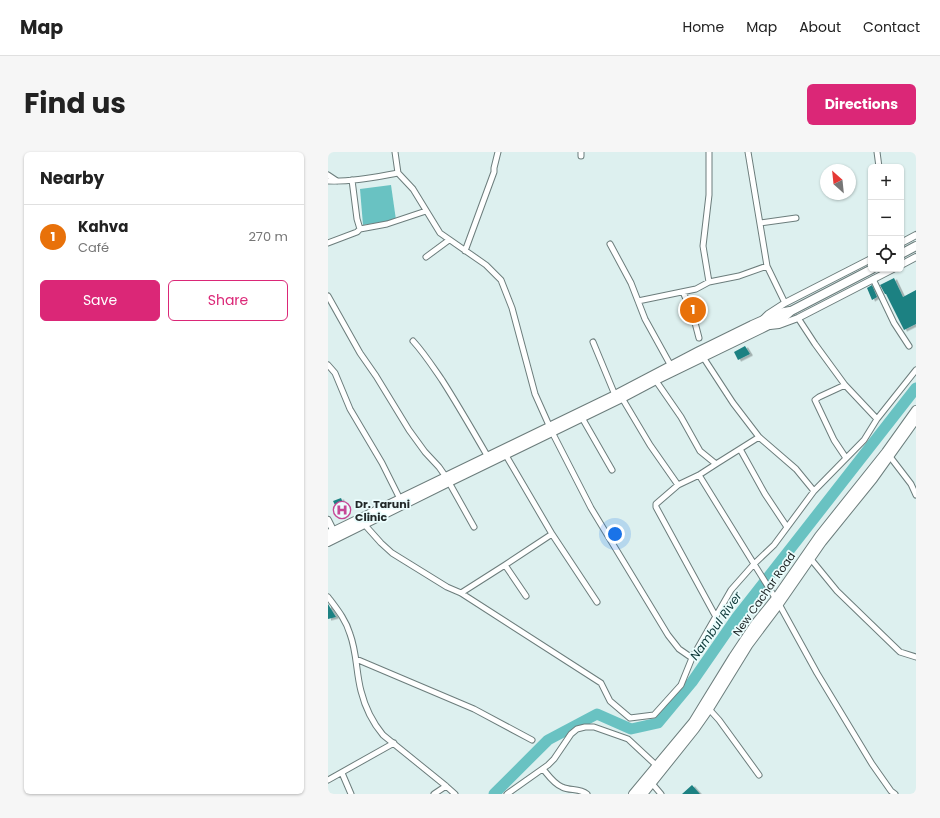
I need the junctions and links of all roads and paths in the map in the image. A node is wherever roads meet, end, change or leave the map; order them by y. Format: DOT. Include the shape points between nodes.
graph roads {
  1 [pos="395,152"];
  2 [pos="498,152"];
  3 [pos="709,152"];
  4 [pos="748,152"];
  5 [pos="877,152"];
  6 [pos="879,164"];
  7 [pos="398,173"];
  8 [pos="328,175"];
  9 [pos="352,180"];
  10 [pos="328,181"];
  11 [pos="338,182"];
  12 [pos="426,211"];
  13 [pos="796,218"];
  14 [pos="760,223"];
  15 [pos="360,229"];
  16 [pos="916,236"];
  17 [pos="449,240"];
  18 [pos="904,242"];
  19 [pos="328,243"];
  20 [pos="610,244"];
  21 [pos="916,246"];
  22 [pos="465,251"];
  23 [pos="904,252"];
  24 [pos="916,257"];
  25 [pos="426,258"];
  26 [pos="868,261"];
  27 [pos="904,263"];
  28 [pos="767,266"];
  29 [pos="868,271"];
  30 [pos="887,272"];
  31 [pos="873,279"];
  32 [pos="709,282"];
  33 [pos="683,292"];
  34 [pos="328,296"];
  35 [pos="638,301"];
  36 [pos="786,303"];
  37 [pos="798,318"];
  38 [pos="763,324"];
  39 [pos="699,338"];
  40 [pos="413,341"];
  41 [pos="593,342"];
  42 [pos="909,346"];
  43 [pos="703,357"];
  44 [pos="328,365"];
  45 [pos="671,366"];
  46 [pos="916,370"];
  47 [pos="654,378"];
  48 [pos="845,385"];
  49 [pos="618,396"];
  50 [pos="916,410"];
  51 [pos="580,415"];
  52 [pos="877,419"];
  53 [pos="916,419"];
  54 [pos="551,429"];
  55 [pos="759,437"];
  56 [pos="740,449"];
  57 [pos="504,452"];
  58 [pos="888,454"];
  59 [pos="488,457"];
  60 [pos="846,458"];
  61 [pos="716,464"];
  62 [pos="612,470"];
  63 [pos="699,475"];
  64 [pos="447,479"];
  65 [pos="678,485"];
  66 [pos="814,491"];
  67 [pos="916,495"];
  68 [pos="400,498"];
  69 [pos="328,520"];
  70 [pos="364,524"];
  71 [pos="787,527"];
  72 [pos="474,528"];
  73 [pos="552,534"];
  74 [pos="333,535"];
  75 [pos="328,542"];
  76 [pos="810,558"];
  77 [pos="754,564"];
  78 [pos="505,565"];
  79 [pos="461,593"];
  80 [pos="526,596"];
  81 [pos="328,597"];
  82 [pos="777,599"];
  83 [pos="597,602"];
  84 [pos="716,617"];
  85 [pos="916,657"];
  86 [pos="692,658"];
  87 [pos="356,659"];
  88 [pos="709,709"];
  89 [pos="532,740"];
  90 [pos="394,743"];
  91 [pos="657,766"];
  92 [pos="542,769"];
  93 [pos="342,773"];
  94 [pos="759,775"];
  95 [pos="328,780"];
  96 [pos="650,780"];
  97 [pos="446,786"];
  98 [pos="890,793"];
  99 [pos="351,794"];
  100 [pos="434,794"];
  101 [pos="455,794"];
  102 [pos="507,794"];
  103 [pos="587,794"];
  104 [pos="633,794"];
  105 [pos="643,794"];
  106 [pos="661,794"];
  1 -- 7 [label="street"];
  2 -- 22 [label="street" via="494,172"];
  3 -- 32 [label="street" via="709,195 703,246"];
  4 -- 14 [label="street"];
  5 -- 6 [label="street"];
  7 -- 9 [label="street"];
  7 -- 12 [label="street" via="413,189"];
  8 -- 11 [label="street"];
  9 -- 11 [label="street"];
  9 -- 15 [label="street"];
  10 -- 11 [label="street"];
  12 -- 15 [label="street" via="387,224"];
  12 -- 17 [label="street" via="440,233"];
  13 -- 14 [label="street"];
  14 -- 28 [label="street"];
  15 -- 19 [label="street"];
  16 -- 18 [label="street"];
  17 -- 22 [label="street"];
  17 -- 25 [label="street"];
  20 -- 35 [label="street"];
  21 -- 23 [label="main road"];
  22 -- 54 [label="street" via="486,265 501,280 512,308 535,394"];
  24 -- 27 [label="street"];
  26 -- 36 [label="street"];
  28 -- 32 [label="street" via="739,276"];
  28 -- 36 [label="street"];
  29 -- 38 [label="main road" via="791,311 779,313"];
  30 -- 31 [label="street"];
  31 -- 37 [label="street"];
  31 -- 42 [label="street" via="894,323"];
  32 -- 33 [label="street"];
  33 -- 35 [label="street"];
  33 -- 39 [label="street"];
  34 -- 64 [label="street" via="360,353 409,430"];
  35 -- 45 [label="street"];
  36 -- 38 [label="street" via="768,314"];
  37 -- 38 [label="street" via="779,325"];
  37 -- 48 [label="street"];
  38 -- 43 [label="main road"];
  38 -- 45 [label="main road" via="699,351"];
  40 -- 59 [label="street" via="423,352 469,423"];
  41 -- 49 [label="street"];
  43 -- 47 [label="main road"];
  43 -- 55 [label="street"];
  44 -- 68 [label="street" via="335,372 350,409"];
  45 -- 47 [label="main road"];
  46 -- 52 [label="street"];
  47 -- 49 [label="main road"];
  47 -- 61 [label="street" via="681,417 700,451"];
  48 -- 52 [label="street"];
  48 -- 60 [label="street" via="816,400 834,440"];
  49 -- 51 [label="main road"];
  49 -- 65 [label="street"];
  50 -- 58 [label="main road, New Cachar Road"];
  51 -- 54 [label="main road"];
  51 -- 62 [label="street"];
  52 -- 60 [label="street" via="864,440"];
  53 -- 58 [label="main road, New Cachar Road"];
  54 -- 57 [label="main road"];
  54 -- 86 [label="street" via="591,508 668,635 679,649"];
  55 -- 56 [label="street"];
  55 -- 66 [label="street" via="796,469"];
  56 -- 61 [label="street"];
  56 -- 71 [label="street"];
  57 -- 59 [label="main road"];
  57 -- 64 [label="main road"];
  57 -- 73 [label="street"];
  58 -- 67 [label="street"];
  58 -- 76 [label="main road, New Cachar Road" via="873,479"];
  58 -- 82 [label="main road, New Cachar Road" via="819,536"];
  59 -- 64 [label="main road"];
  60 -- 66 [label="street"];
  61 -- 63 [label="street"];
  63 -- 65 [label="street"];
  63 -- 77 [label="street"];
  64 -- 68 [label="main road"];
  64 -- 70 [label="main road"];
  64 -- 72 [label="street"];
  65 -- 84 [label="street" via="656,504 656,507"];
  66 -- 71 [label="street"];
  68 -- 74 [label="main road"];
  69 -- 74 [label="street"];
  70 -- 74 [label="main road"];
  70 -- 79 [label="street" via="392,553"];
  71 -- 77 [label="street" via="774,545"];
  73 -- 78 [label="street"];
  73 -- 83 [label="street"];
  74 -- 75 [label="main road"];
  76 -- 82 [label="main road, New Cachar Road"];
  76 -- 85 [label="street" via="837,592 900,652"];
  77 -- 82 [label="street"];
  77 -- 84 [label="street" via="731,590"];
  78 -- 79 [label="street"];
  78 -- 80 [label="street"];
  79 -- 86 [label="street" via="600,682 610,700 630,718 654,715 681,686"];
  81 -- 87 [label="street" via="351,634"];
  82 -- 88 [label="main road, New Cachar Road"];
  82 -- 91 [label="main road, New Cachar Road" via="743,642 693,722"];
  82 -- 98 [label="street" via="817,673"];
  84 -- 86 [label="street"];
  87 -- 89 [label="street" via="474,709"];
  87 -- 90 [label="street" via="363,700 383,735"];
  88 -- 94 [label="street"];
  88 -- 96 [label="main road, New Cachar Road" via="681,747"];
  90 -- 93 [label="street"];
  90 -- 97 [label="street"];
  91 -- 92 [label="street" via="628,739 589,726 574,731 554,760"];
  91 -- 96 [label="main road, New Cachar Road"];
  92 -- 102 [label="street"];
  92 -- 103 [label="street" via="560,786"];
  93 -- 95 [label="street"];
  93 -- 99 [label="street"];
  96 -- 104 [label="main road, New Cachar Road"];
  96 -- 105 [label="main road, New Cachar Road"];
  96 -- 106 [label="street"];
  97 -- 100 [label="street"];
  97 -- 101 [label="street"];
}
